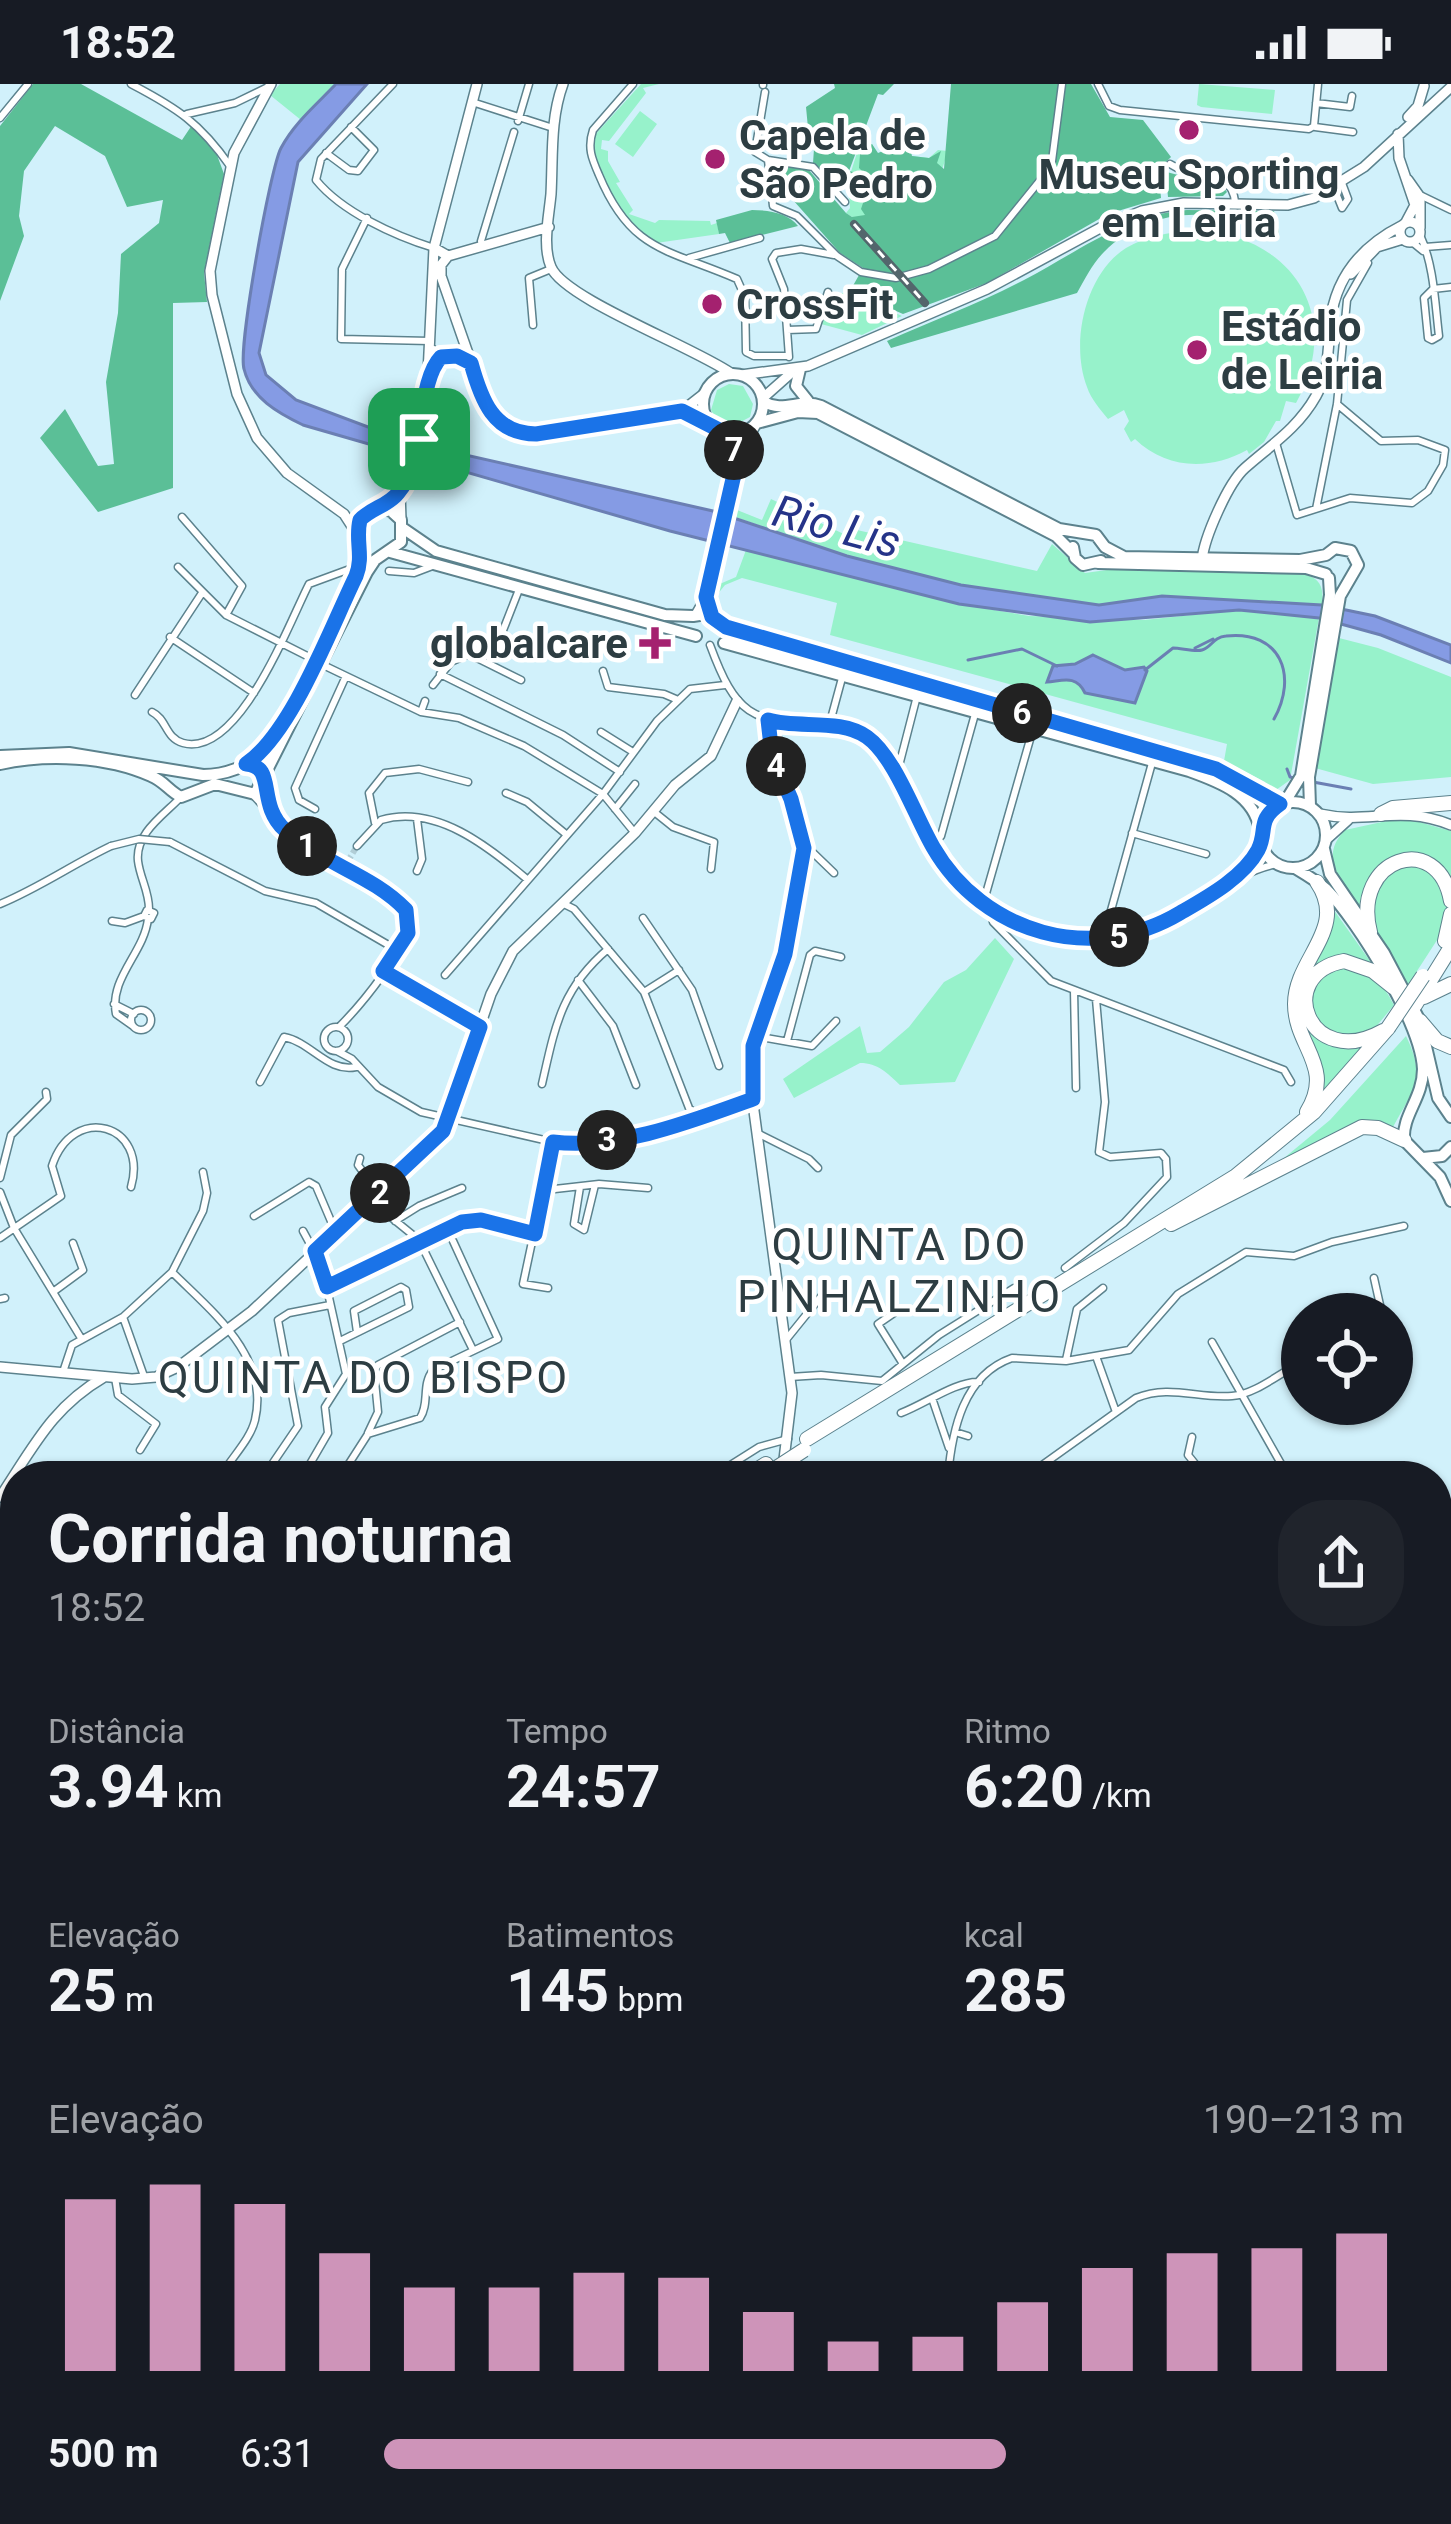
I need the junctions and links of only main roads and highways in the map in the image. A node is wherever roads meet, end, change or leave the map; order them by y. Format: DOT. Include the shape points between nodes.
graph roads {
  1 [pos="477,84"];
  2 [pos="562,84"];
  3 [pos="270,85"];
  4 [pos="1423,85"];
  5 [pos="1451,87"];
  6 [pos="1443,98"];
  7 [pos="1393,137"];
  8 [pos="1377,155"];
  9 [pos="1397,157"];
  10 [pos="1408,180"];
  11 [pos="1337,184"];
  12 [pos="1404,224"];
  13 [pos="549,227"];
  14 [pos="1418,241"];
  15 [pos="1371,244"];
  16 [pos="434,248"];
  17 [pos="448,256"];
  18 [pos="1366,261"];
  19 [pos="1337,292"];
  20 [pos="453,311"];
  21 [pos="431,316"];
  22 [pos="430,344"];
  23 [pos="466,345"];
  24 [pos="457,356"];
  25 [pos="441,357"];
  26 [pos="471,363"];
  27 [pos="430,368"];
  28 [pos="797,370"];
  29 [pos="737,375"];
  30 [pos="705,393"];
  31 [pos="763,400"];
  32 [pos="811,402"];
  33 [pos="682,411"];
  34 [pos="756,424"];
  35 [pos="718,429"];
  36 [pos="738,457"];
  37 [pos="400,491"];
  38 [pos="374,510"];
  39 [pos="344,514"];
  40 [pos="402,524"];
  41 [pos="1082,535"];
  42 [pos="359,538"];
  43 [pos="1106,547"];
  44 [pos="387,553"];
  45 [pos="1073,553"];
  46 [pos="1326,554"];
  47 [pos="1202,560"];
  48 [pos="1098,563"];
  49 [pos="1332,583"];
  50 [pos="706,597"];
  51 [pos="695,615"];
  52 [pos="712,617"];
  53 [pos="726,627"];
  54 [pos="696,636"];
  55 [pos="719,644"];
  56 [pos="318,662"];
  57 [pos="737,701"];
  58 [pos="768,720"];
  59 [pos="0,760"];
  60 [pos="246,764"];
  61 [pos="179,772"];
  62 [pos="265,777"];
  63 [pos="1302,789"];
  64 [pos="174,792"];
  65 [pos="1282,803"];
  66 [pos="1451,803"];
  67 [pos="1315,810"];
  68 [pos="1381,814"];
  69 [pos="1348,820"];
  70 [pos="1451,825"];
  71 [pos="1261,837"];
  72 [pos="1325,844"];
  73 [pos="1295,868"];
  74 [pos="1317,882"];
  75 [pos="1451,901"];
  76 [pos="1451,914"];
  77 [pos="1370,932"];
  78 [pos="1449,940"];
  79 [pos="1424,983"];
  80 [pos="1451,984"];
  81 [pos="1393,987"];
  82 [pos="1414,1005"];
  83 [pos="1420,1022"];
  84 [pos="1388,1035"];
  85 [pos="1451,1047"];
  86 [pos="1413,1112"];
  87 [pos="1447,1113"];
  88 [pos="1404,1140"];
  89 [pos="1451,1148"];
  90 [pos="1423,1158"];
  91 [pos="1198,1198"];
  92 [pos="1451,1201"];
  93 [pos="1177,1220"];
  94 [pos="0,1367"];
  95 [pos="80,1375"];
  96 [pos="110,1378"];
  97 [pos="76,1394"];
  98 [pos="805,1445"];
  99 [pos="22,1461"];
  100 [pos="779,1461"];
  101 [pos="784,1461"];
  1 -- 16 [label="main road"];
  2 -- 13 [label="main road"];
  3 -- 39 [label="main road" via="242,134 215,245 212,295 257,438 307,490"];
  4 -- 6 [label="main road"];
  4 -- 7 [label="main road" via="1418,106"];
  5 -- 6 [label="main road"];
  6 -- 7 [label="main road"];
  7 -- 8 [label="main road"];
  7 -- 9 [label="main road"];
  7 -- 11 [label="main road"];
  8 -- 9 [label="main road"];
  8 -- 11 [label="main road"];
  9 -- 10 [label="main road"];
  10 -- 12 [label="main road" via="1414,205"];
  10 -- 14 [label="main road" via="1426,206"];
  11 -- 28 [label="main road" via="1296,203 1162,206 1114,221 987,289"];
  12 -- 14 [label="main road"];
  12 -- 14 [label="main road" via="1412,222"];
  12 -- 15 [label="main road"];
  13 -- 17 [label="main road"];
  13 -- 29 [label="main road" via="551,268 569,288"];
  14 -- 18 [label="main road" via="1385,242"];
  15 -- 18 [label="main road"];
  15 -- 19 [label="main road"];
  16 -- 17 [label="main road"];
  16 -- 21 [label="main road"];
  17 -- 20 [label="main road" via="440,273"];
  18 -- 19 [label="main road"];
  19 -- 47 [label="main road" via="1322,384 1304,415 1234,480"];
  20 -- 21 [label="main road"];
  20 -- 23 [label="main road"];
  21 -- 22 [label="main road"];
  22 -- 25 [label="main road"];
  22 -- 27 [label="main road"];
  23 -- 24 [label="main road"];
  23 -- 26 [label="main road"];
  24 -- 25 [label="main road"];
  24 -- 26 [label="main road"];
  25 -- 27 [label="main road"];
  26 -- 33 [label="main road" via="490,413 513,431"];
  27 -- 37 [label="main road" via="419,439"];
  28 -- 29 [label="main road"];
  28 -- 31 [label="main road"];
  28 -- 32 [label="main road" via="796,386"];
  29 -- 30 [label="main road"];
  29 -- 31 [label="main road"];
  30 -- 33 [label="main road"];
  30 -- 35 [label="main road" via="704,411"];
  31 -- 32 [label="main road" via="778,408"];
  31 -- 34 [label="main road"];
  32 -- 41 [label="main road"];
  33 -- 35 [label="main road"];
  34 -- 35 [label="main road" via="743,433"];
  34 -- 36 [label="main road"];
  34 -- 45 [label="main road" via="818,413 1056,536"];
  35 -- 36 [label="main road"];
  36 -- 50 [label="main road"];
  37 -- 38 [label="main road"];
  37 -- 40 [label="main road"];
  38 -- 39 [label="main road"];
  38 -- 40 [label="main road" via="392,511"];
  38 -- 42 [label="main road" via="360,520"];
  39 -- 42 [label="main road"];
  40 -- 44 [label="main road" via="401,542"];
  40 -- 51 [label="main road" via="436,551 665,615"];
  41 -- 43 [label="main road" via="1096,535"];
  41 -- 45 [label="main road"];
  42 -- 44 [label="main road" via="370,552"];
  42 -- 56 [label="main road" via="361,565"];
  43 -- 47 [label="main road" via="1130,558"];
  43 -- 48 [label="main road"];
  44 -- 54 [label="main road"];
  44 -- 56 [label="main road" via="367,572"];
  45 -- 48 [label="main road" via="1083,565"];
  46 -- 47 [label="main road"];
  46 -- 49 [label="main road"];
  46 -- 49 [label="main road" via="1340,547 1354,554 1357,570"];
  48 -- 49 [label="main road" via="1306,568"];
  49 -- 63 [label="main road"];
  50 -- 51 [label="main road"];
  50 -- 52 [label="main road"];
  51 -- 52 [label="main road"];
  51 -- 54 [label="main road" via="689,626"];
  52 -- 53 [label="main road"];
  53 -- 55 [label="main road" via="728,638"];
  53 -- 65 [label="main road" via="1203,764"];
  54 -- 55 [label="main road"];
  55 -- 71 [label="main road" via="1210,780 1256,811"];
  56 -- 60 [label="main road" via="278,730"];
  56 -- 62 [label="main road"];
  57 -- 96 [label="main road" via="713,752 508,959 434,1142 189,1361 145,1378"];
  58 -- 101 [label="main road" via="804,844 785,954 750,1069 790,1377"];
  59 -- 61 [label="main road" via="69,753"];
  59 -- 64 [label="main road" via="97,762 143,772"];
  60 -- 61 [label="main road" via="219,774"];
  60 -- 62 [label="main road"];
  61 -- 64 [label="main road"];
  62 -- 64 [label="main road" via="254,795 215,784"];
  63 -- 65 [label="main road"];
  63 -- 67 [label="main road"];
  65 -- 67 [label="main road"];
  65 -- 71 [label="main road" via="1268,813"];
  66 -- 68 [label="highway"];
  67 -- 69 [label="main road"];
  67 -- 72 [label="main road"];
  68 -- 69 [label="main road"];
  68 -- 70 [label="main road"];
  69 -- 72 [label="main road"];
  71 -- 73 [label="main road" via="1277,864"];
  72 -- 73 [label="main road" via="1310,864"];
  72 -- 77 [label="main road" via="1330,874"];
  73 -- 74 [label="main road"];
  74 -- 81 [label="main road"];
  74 -- 91 [label="highway" via="1327,927 1294,1003 1316,1064 1314,1100 1282,1137"];
  75 -- 77 [label="highway" via="1435,869 1397,861 1370,888"];
  76 -- 78 [label="highway"];
  77 -- 83 [label="main road"];
  78 -- 79 [label="highway"];
  79 -- 82 [label="highway, bridge"];
  79 -- 84 [label="highway, bridge"];
  80 -- 82 [label="highway"];
  81 -- 84 [label="highway" via="1360,964 1336,962 1316,976 1305,1002 1312,1024 1334,1040"];
  81 -- 86 [label="main road" via="1421,1056"];
  82 -- 84 [label="highway, bridge"];
  83 -- 85 [label="highway"];
  83 -- 87 [label="main road"];
  84 -- 91 [label="highway" via="1299,1127"];
  84 -- 93 [label="highway" via="1298,1135"];
  86 -- 87 [label="main road" via="1427,1106"];
  86 -- 88 [label="main road"];
  88 -- 90 [label="main road"];
  88 -- 93 [label="highway" via="1362,1127"];
  89 -- 90 [label="main road"];
  90 -- 92 [label="main road"];
  91 -- 98 [label="highway"];
  93 -- 98 [label="highway"];
  94 -- 95 [label="main road"];
  95 -- 96 [label="main road"];
  95 -- 97 [label="main road"];
  96 -- 97 [label="main road"];
  97 -- 99 [label="main road"];
  98 -- 100 [label="highway, bridge"];
}
